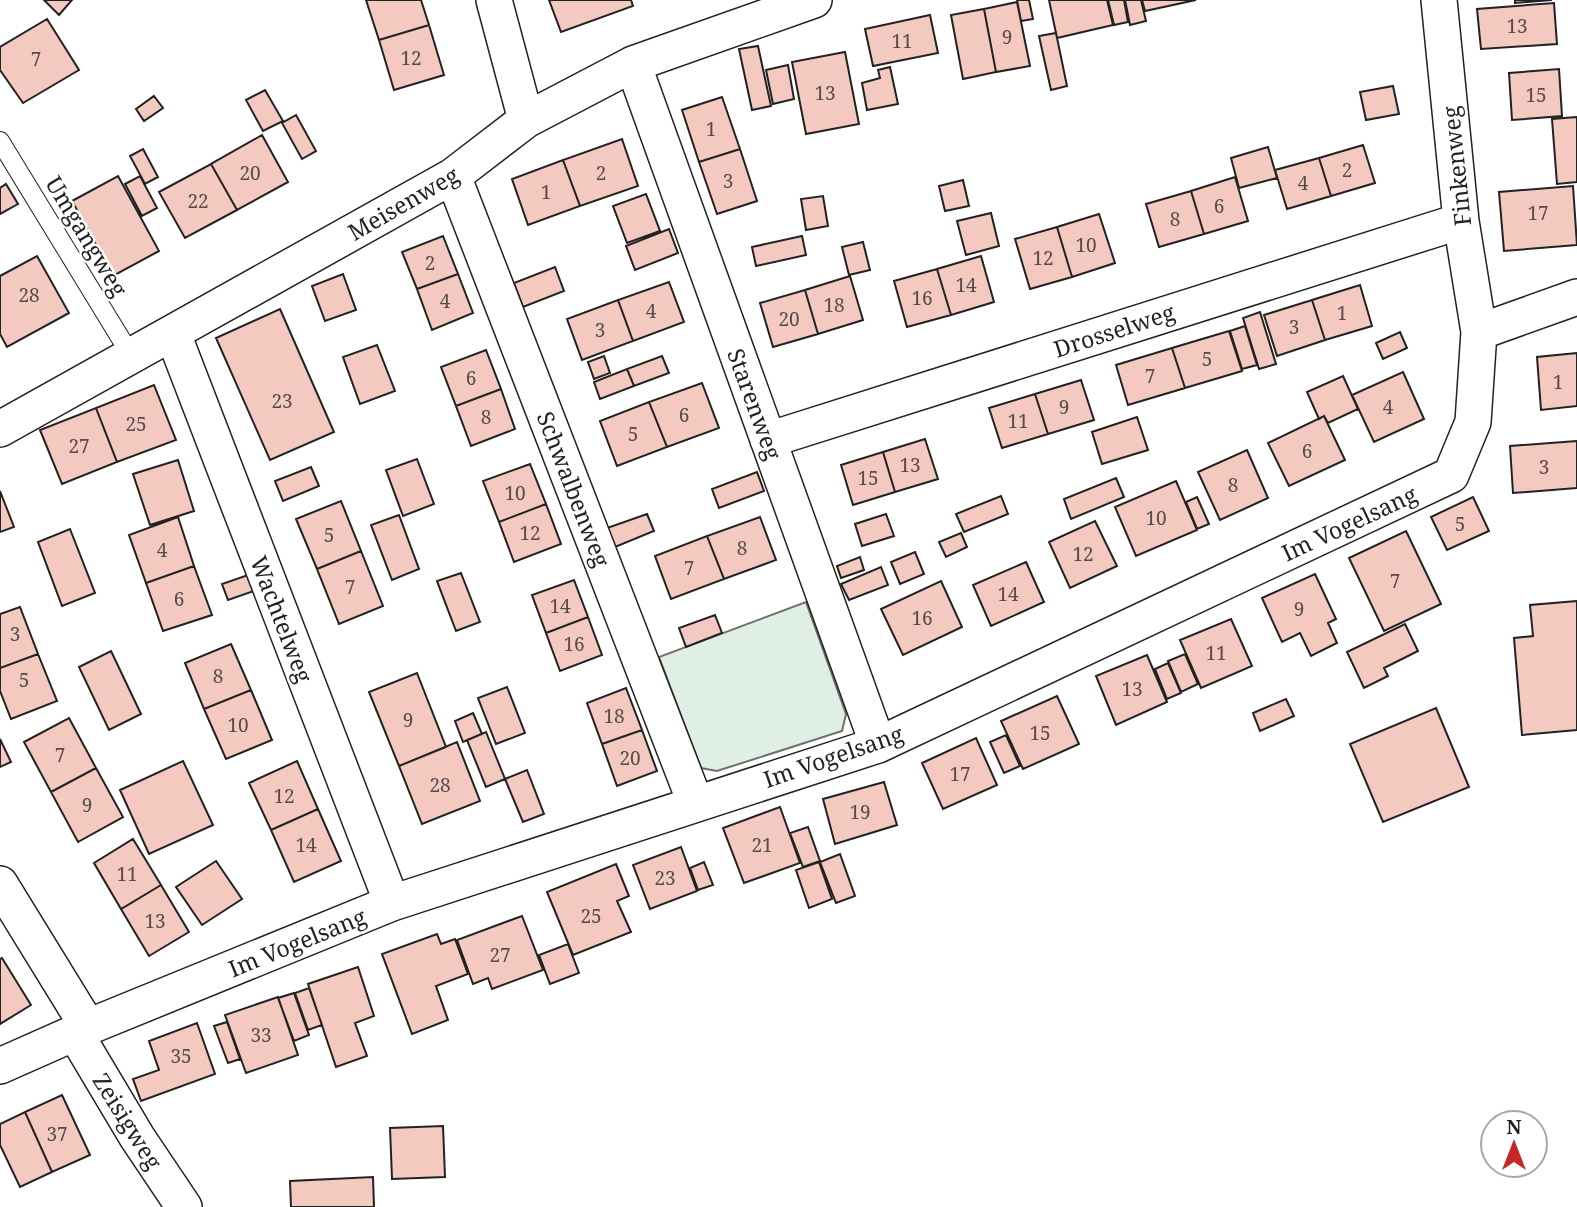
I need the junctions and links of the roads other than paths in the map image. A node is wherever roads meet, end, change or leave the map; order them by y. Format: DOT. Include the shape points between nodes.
graph roads {
  1 [pos="494,0"];
  2 [pos="814,0"];
  3 [pos="1439,0"];
  4 [pos="633,64"];
  5 [pos="526,120"];
  6 [pos="0,141"];
  7 [pos="453,176"];
  8 [pos="1461,221"];
  9 [pos="1577,297"];
  10 [pos="1479,332"];
  11 [pos="173,334"];
  12 [pos="132,357"];
  13 [pos="0,429"];
  14 [pos="768,439"];
  15 [pos="878,745"];
  16 [pos="695,802"];
  17 [pos="0,884"];
  18 [pos="392,903"];
  19 [pos="82,1030"];
  20 [pos="0,1066"];
  21 [pos="184,1207"];
  1 -- 5 [label="street"];
  2 -- 4 [label="street, Meisenweg"];
  3 -- 8 [label="street, Finkenweg"];
  4 -- 5 [label="street, Meisenweg"];
  4 -- 14 [label="street, Starenweg"];
  5 -- 7 [label="street, Meisenweg"];
  6 -- 12 [label="lane, Umgangweg"];
  7 -- 11 [label="street, Meisenweg"];
  7 -- 16 [label="street, Schwalbenweg"];
  8 -- 10 [label="street, Finkenweg"];
  8 -- 14 [label="street, Drosselweg"];
  9 -- 10 [label="street"];
  10 -- 15 [label="street, Im Vogelsang" via="1473,422 1451,475"];
  11 -- 12 [label="street, Meisenweg"];
  11 -- 18 [label="street, Wachtelweg"];
  12 -- 13 [label="street, Meisenweg"];
  14 -- 15 [label="street, Starenweg"];
  15 -- 16 [label="street, Im Vogelsang"];
  16 -- 18 [label="street, Im Vogelsang"];
  17 -- 19 [label="street, Zeisigweg"];
  18 -- 19 [label="street, Im Vogelsang"];
  19 -- 20 [label="street, Im Vogelsang"];
  19 -- 21 [label="street, Zeisigweg" via="137,1138"];
}
